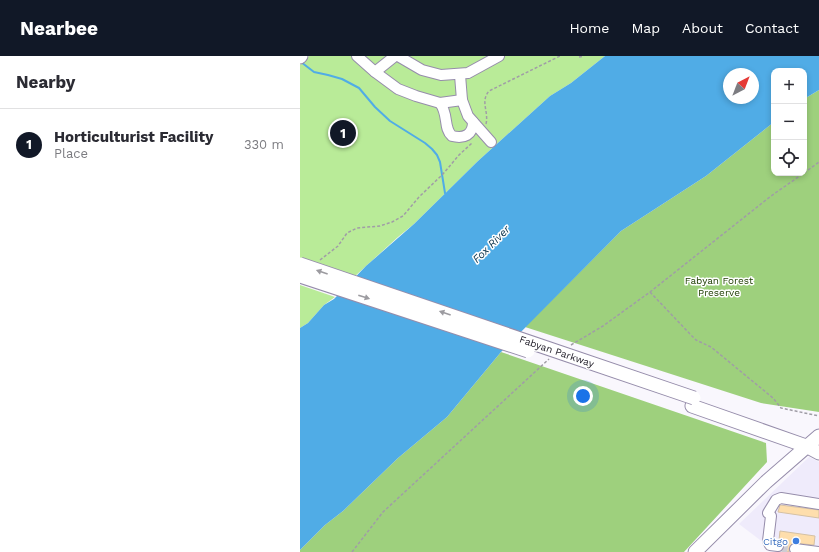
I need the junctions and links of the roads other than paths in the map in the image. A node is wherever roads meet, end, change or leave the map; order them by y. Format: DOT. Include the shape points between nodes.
graph roads {
  1 [pos="357,56"];
  2 [pos="396,56"];
  3 [pos="499,56"];
  4 [pos="376,72"];
  5 [pos="460,75"];
  6 [pos="462,100"];
  7 [pos="440,103"];
  8 [pos="472,122"];
  9 [pos="492,142"];
  10 [pos="300,264"];
  11 [pos="300,276"];
  12 [pos="693,402"];
  13 [pos="814,442"];
  14 [pos="819,453"];
  15 [pos="819,504"];
  16 [pos="778,546"];
  17 [pos="795,549"];
  18 [pos="695,552"];
  19 [pos="818,552"];
  1 -- 4 [label="lane"];
  2 -- 4 [label="lane"];
  2 -- 5 [label="lane" via="433,74"];
  3 -- 5 [label="lane"];
  4 -- 7 [label="lane" via="398,89"];
  5 -- 6 [label="lane"];
  6 -- 7 [label="lane"];
  6 -- 8 [label="lane"];
  7 -- 8 [label="lane" via="445,110 447,130 452,136 467,135 473,128"];
  8 -- 9 [label="lane"];
  12 -- 10 [label="main road, Fabyan Parkway, one-way, bridge"];
  11 -- 12 [label="main road, Fabyan Parkway, one-way, bridge"];
  12 -- 13 [label="main road, Fabyan Parkway"];
  13 -- 14 [label="main road, Fabyan Parkway"];
  13 -- 18 [label="main road" via="766,482"];
  15 -- 16 [label="lane" via="781,498 776,500 770,514 768,541 770,545"];
  17 -- 19 [label="lane"];
}
